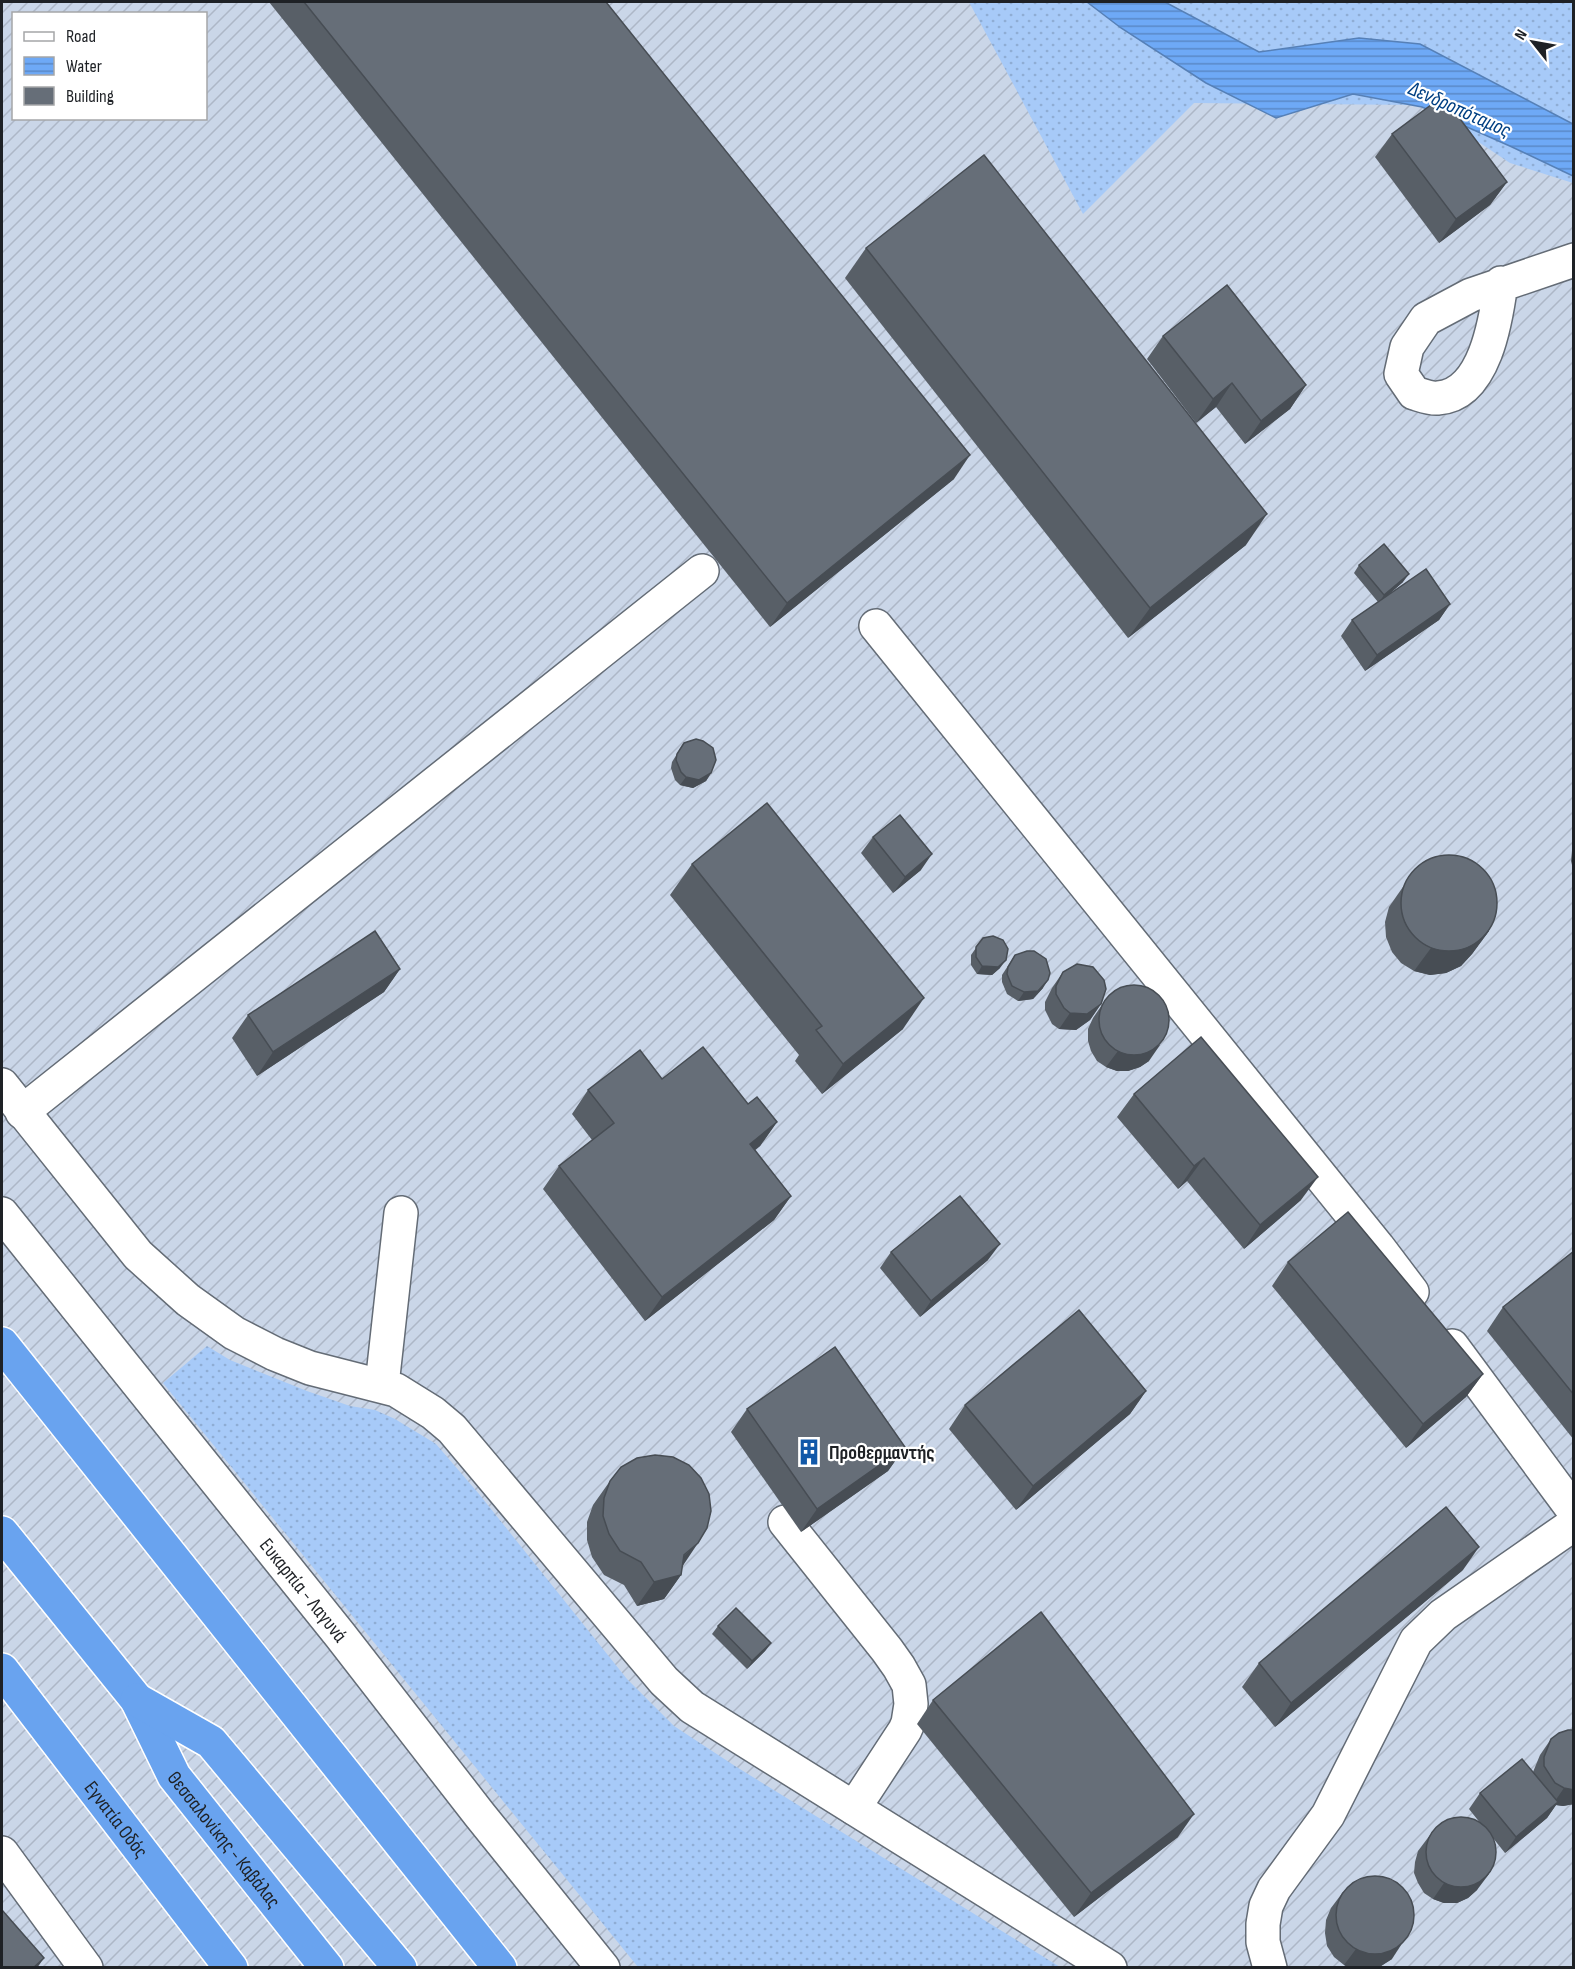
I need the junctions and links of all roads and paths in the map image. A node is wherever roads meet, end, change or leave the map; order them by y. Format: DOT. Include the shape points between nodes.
graph roads {
  1 [pos="1574,260"];
  2 [pos="1501,283"];
  3 [pos="702,571"];
  4 [pos="876,626"];
  5 [pos="2,1085"];
  6 [pos="22,1112"];
  7 [pos="401,1213"];
  8 [pos="2,1214"];
  9 [pos="2,1344"];
  10 [pos="382,1385"];
  11 [pos="1574,1511"];
  12 [pos="785,1522"];
  13 [pos="1574,1524"];
  14 [pos="2,1533"];
  15 [pos="2,1670"];
  16 [pos="137,1700"];
  17 [pos="855,1808"];
  18 [pos="2,1853"];
  19 [pos="86,1968"];
  20 [pos="231,1968"];
  21 [pos="327,1968"];
  22 [pos="400,1968"];
  23 [pos="500,1968"];
  24 [pos="603,1968"];
  25 [pos="1110,1968"];
  26 [pos="1270,1968"];
  1 -- 2 [label="street"];
  3 -- 6 [label="street"];
  4 -- 11 [label="street" via="1378,1247"];
  5 -- 6 [label="street"];
  6 -- 10 [label="street" via="138,1255 188,1300 234,1333 275,1354 328,1373"];
  7 -- 10 [label="street"];
  8 -- 24 [label="street, Ευκαρπία - Λαγυνά"];
  9 -- 23 [label="highway"];
  10 -- 17 [label="street" via="417,1401 452,1429 679,1696"];
  12 -- 17 [label="street" via="887,1650 909,1686 911,1704 905,1730"];
  13 -- 26 [label="street" via="1443,1615 1416,1641 1328,1815 1266,1906 1263,1942"];
  14 -- 16 [label="highway"];
  15 -- 20 [label="highway, Εγνατία Οδός"];
  16 -- 21 [label="highway, Θεσσαλονίκης - Καβάλας" via="174,1776"];
  16 -- 22 [label="highway" via="211,1742"];
  17 -- 25 [label="street"];
  18 -- 19 [label="street"];
}
